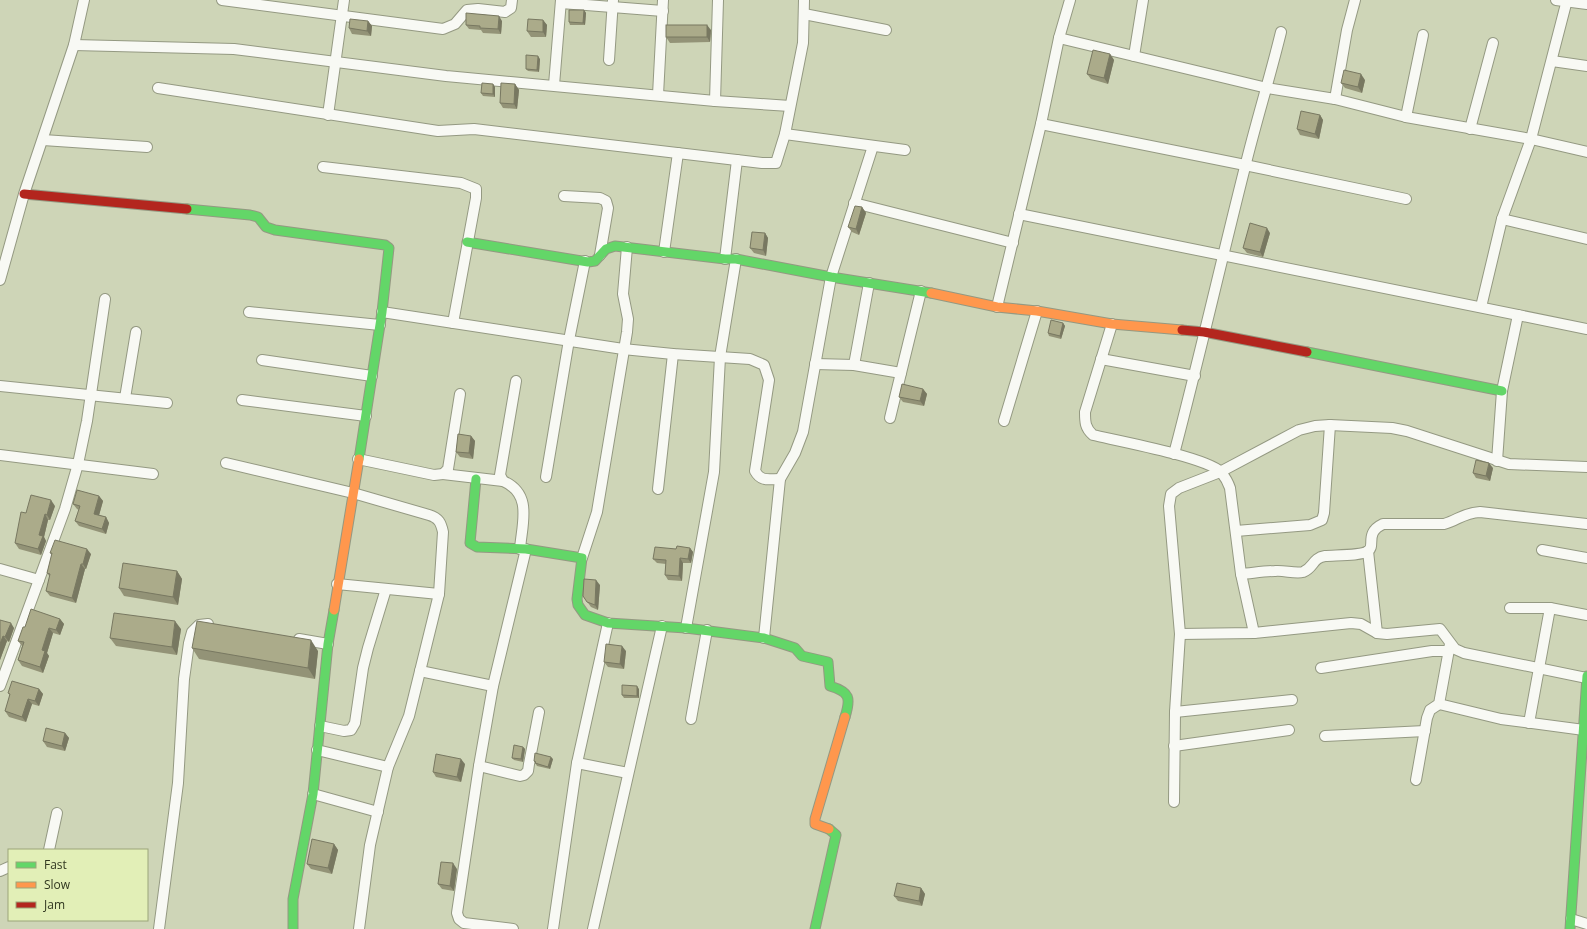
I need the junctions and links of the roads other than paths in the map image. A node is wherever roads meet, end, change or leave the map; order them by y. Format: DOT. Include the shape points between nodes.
graph roads {
  1 [pos="84,0"];
  2 [pos="222,0"];
  3 [pos="344,0"];
  4 [pos="512,0"];
  5 [pos="663,0"];
  6 [pos="718,0"];
  7 [pos="804,0"];
  8 [pos="1070,0"];
  9 [pos="1143,0"];
  10 [pos="1355,0"];
  11 [pos="1563,1"];
  12 [pos="561,2"];
  13 [pos="613,4"];
  14 [pos="1587,4"];
  15 [pos="662,11"];
  16 [pos="804,14"];
  17 [pos="342,15"];
  18 [pos="886,30"];
  19 [pos="1280,32"];
  20 [pos="1423,35"];
  21 [pos="1059,38"];
  22 [pos="1493,43"];
  23 [pos="74,45"];
  24 [pos="1134,56"];
  25 [pos="609,60"];
  26 [pos="1552,61"];
  27 [pos="336,62"];
  28 [pos="1587,66"];
  29 [pos="554,85"];
  30 [pos="158,88"];
  31 [pos="1267,88"];
  32 [pos="658,95"];
  33 [pos="1335,99"];
  34 [pos="715,101"];
  35 [pos="790,106"];
  36 [pos="328,115"];
  37 [pos="1406,117"];
  38 [pos="1041,124"];
  39 [pos="1470,129"];
  40 [pos="785,134"];
  41 [pos="1531,139"];
  42 [pos="42,140"];
  43 [pos="873,146"];
  44 [pos="147,147"];
  45 [pos="905,150"];
  46 [pos="1587,152"];
  47 [pos="678,153"];
  48 [pos="737,160"];
  49 [pos="1245,165"];
  50 [pos="323,167"];
  51 [pos="24,194"];
  52 [pos="564,196"];
  53 [pos="1406,199"];
  54 [pos="854,203"];
  55 [pos="1019,214"];
  56 [pos="1502,219"];
  57 [pos="1587,239"];
  58 [pos="467,242"];
  59 [pos="1013,243"];
  60 [pos="627,247"];
  61 [pos="664,252"];
  62 [pos="600,256"];
  63 [pos="1223,256"];
  64 [pos="725,259"];
  65 [pos="736,259"];
  66 [pos="586,261"];
  67 [pos="831,277"];
  68 [pos="0,280"];
  69 [pos="868,283"];
  70 [pos="921,291"];
  71 [pos="105,299"];
  72 [pos="997,307"];
  73 [pos="1481,307"];
  74 [pos="1037,311"];
  75 [pos="249,312"];
  76 [pos="382,312"];
  77 [pos="1518,315"];
  78 [pos="453,322"];
  79 [pos="1112,324"];
  80 [pos="380,325"];
  81 [pos="1587,329"];
  82 [pos="136,332"];
  83 [pos="1204,332"];
  84 [pos="569,340"];
  85 [pos="623,349"];
  86 [pos="673,354"];
  87 [pos="720,357"];
  88 [pos="1101,359"];
  89 [pos="262,360"];
  90 [pos="815,364"];
  91 [pos="854,364"];
  92 [pos="901,373"];
  93 [pos="372,376"];
  94 [pos="1195,376"];
  95 [pos="516,381"];
  96 [pos="0,386"];
  97 [pos="1502,391"];
  98 [pos="460,394"];
  99 [pos="90,395"];
  100 [pos="125,398"];
  101 [pos="242,400"];
  102 [pos="167,403"];
  103 [pos="366,416"];
  104 [pos="890,418"];
  105 [pos="1004,420"];
  106 [pos="1330,425"];
  107 [pos="1174,454"];
  108 [pos="0,455"];
  109 [pos="358,459"];
  110 [pos="1497,461"];
  111 [pos="226,463"];
  112 [pos="78,464"];
  113 [pos="1587,466"];
  114 [pos="1220,472"];
  115 [pos="153,474"];
  116 [pos="443,474"];
  117 [pos="546,477"];
  118 [pos="476,479"];
  119 [pos="780,479"];
  120 [pos="503,481"];
  121 [pos="658,489"];
  122 [pos="353,493"];
  123 [pos="1587,524"];
  124 [pos="1236,531"];
  125 [pos="523,549"];
  126 [pos="1542,550"];
  127 [pos="1368,551"];
  128 [pos="582,558"];
  129 [pos="1587,558"];
  130 [pos="0,570"];
  131 [pos="1241,574"];
  132 [pos="39,580"];
  133 [pos="337,584"];
  134 [pos="386,589"];
  135 [pos="439,594"];
  136 [pos="1510,608"];
  137 [pos="1550,608"];
  138 [pos="1587,615"];
  139 [pos="608,623"];
  140 [pos="216,625"];
  141 [pos="662,626"];
  142 [pos="686,628"];
  143 [pos="707,630"];
  144 [pos="1254,633"];
  145 [pos="1377,633"];
  146 [pos="1180,634"];
  147 [pos="291,638"];
  148 [pos="764,638"];
  149 [pos="328,644"];
  150 [pos="1450,647"];
  151 [pos="1321,668"];
  152 [pos="1538,668"];
  153 [pos="420,671"];
  154 [pos="1587,677"];
  155 [pos="0,686"];
  156 [pos="493,686"];
  157 [pos="1292,700"];
  158 [pos="1439,704"];
  159 [pos="539,712"];
  160 [pos="1175,712"];
  161 [pos="691,719"];
  162 [pos="1529,722"];
  163 [pos="320,726"];
  164 [pos="1289,730"];
  165 [pos="1584,730"];
  166 [pos="1425,732"];
  167 [pos="1325,736"];
  168 [pos="1174,746"];
  169 [pos="317,750"];
  170 [pos="577,763"];
  171 [pos="479,766"];
  172 [pos="388,767"];
  173 [pos="1584,767"];
  174 [pos="628,773"];
  175 [pos="1416,780"];
  176 [pos="312,794"];
  177 [pos="1174,802"];
  178 [pos="378,812"];
  179 [pos="57,813"];
  180 [pos="49,849"];
  181 [pos="1570,924"];
  182 [pos="1587,924"];
  183 [pos="159,929"];
  184 [pos="293,929"];
  185 [pos="359,929"];
  186 [pos="513,929"];
  187 [pos="553,929"];
  188 [pos="593,929"];
  189 [pos="815,929"];
  1 -- 23 [label="street"];
  2 -- 17 [label="street"];
  3 -- 17 [label="street"];
  4 -- 17 [label="street" via="511,8 505,12 467,10 455,24 443,29"];
  5 -- 15 [label="street"];
  6 -- 34 [label="street"];
  7 -- 16 [label="street"];
  8 -- 21 [label="street"];
  9 -- 24 [label="street"];
  10 -- 33 [label="street"];
  11 -- 14 [label="street"];
  11 -- 26 [label="street"];
  12 -- 13 [label="street"];
  12 -- 29 [label="street"];
  13 -- 15 [label="street"];
  13 -- 25 [label="street"];
  15 -- 32 [label="street"];
  16 -- 18 [label="street"];
  16 -- 35 [label="street" via="804,42"];
  17 -- 27 [label="street"];
  19 -- 31 [label="street"];
  20 -- 37 [label="street"];
  21 -- 24 [label="street"];
  21 -- 38 [label="street"];
  22 -- 39 [label="street"];
  23 -- 27 [label="street" via="234,49"];
  23 -- 42 [label="street"];
  24 -- 31 [label="street"];
  26 -- 28 [label="street"];
  26 -- 41 [label="street"];
  27 -- 29 [label="street" via="446,76"];
  27 -- 36 [label="street"];
  29 -- 32 [label="street"];
  30 -- 36 [label="street"];
  31 -- 33 [label="street"];
  31 -- 49 [label="street"];
  32 -- 34 [label="street"];
  33 -- 37 [label="street"];
  34 -- 35 [label="street"];
  35 -- 40 [label="street"];
  36 -- 47 [label="street" via="438,131 474,129"];
  37 -- 39 [label="street"];
  38 -- 49 [label="street"];
  38 -- 55 [label="street"];
  39 -- 41 [label="street"];
  40 -- 43 [label="street"];
  40 -- 48 [label="street" via="776,163"];
  41 -- 46 [label="street"];
  41 -- 56 [label="street"];
  42 -- 44 [label="street"];
  42 -- 51 [label="street"];
  43 -- 45 [label="street"];
  43 -- 54 [label="street"];
  47 -- 48 [label="street"];
  47 -- 61 [label="street"];
  48 -- 64 [label="street"];
  49 -- 53 [label="street"];
  49 -- 63 [label="street"];
  50 -- 58 [label="street" via="461,183 476,189"];
  51 -- 68 [label="street"];
  51 -- 76 [label="street" via="250,215 258,217 266,227 275,230 385,245 389,248 389,256"];
  52 -- 62 [label="street" via="600,198 606,201 608,208"];
  54 -- 59 [label="street"];
  54 -- 67 [label="street"];
  55 -- 59 [label="street"];
  55 -- 63 [label="street"];
  56 -- 57 [label="street"];
  56 -- 73 [label="street"];
  58 -- 66 [label="street"];
  58 -- 78 [label="street"];
  59 -- 72 [label="street"];
  60 -- 61 [label="street"];
  60 -- 62 [label="street" via="606,248"];
  60 -- 85 [label="street" via="623,294 628,319"];
  61 -- 64 [label="street"];
  62 -- 66 [label="street" via="595,261"];
  63 -- 73 [label="street"];
  63 -- 83 [label="street"];
  64 -- 65 [label="street"];
  65 -- 67 [label="street"];
  65 -- 87 [label="street"];
  66 -- 84 [label="street"];
  67 -- 69 [label="street"];
  67 -- 90 [label="street"];
  69 -- 70 [label="street"];
  69 -- 91 [label="street"];
  70 -- 72 [label="street"];
  70 -- 92 [label="street"];
  71 -- 99 [label="street"];
  72 -- 74 [label="street"];
  73 -- 77 [label="street"];
  74 -- 79 [label="street"];
  74 -- 105 [label="street"];
  75 -- 80 [label="street"];
  76 -- 78 [label="street"];
  76 -- 80 [label="street"];
  77 -- 81 [label="street"];
  77 -- 97 [label="street"];
  78 -- 84 [label="street"];
  79 -- 83 [label="street"];
  79 -- 88 [label="street"];
  80 -- 93 [label="street"];
  82 -- 100 [label="street"];
  83 -- 94 [label="street"];
  83 -- 97 [label="street"];
  84 -- 85 [label="street"];
  84 -- 117 [label="street"];
  85 -- 86 [label="street"];
  85 -- 128 [label="street" via="598,512"];
  86 -- 87 [label="street"];
  86 -- 121 [label="street"];
  87 -- 119 [label="street" via="750,359 764,364 769,380 755,471 762,479"];
  87 -- 142 [label="street" via="714,472"];
  88 -- 94 [label="street"];
  88 -- 107 [label="street" via="1085,412 1087,429 1093,435"];
  89 -- 93 [label="street"];
  90 -- 91 [label="street"];
  90 -- 119 [label="street" via="803,432 795,453"];
  91 -- 92 [label="street"];
  92 -- 104 [label="street"];
  93 -- 103 [label="street"];
  94 -- 107 [label="street"];
  95 -- 120 [label="street" via="500,467"];
  96 -- 99 [label="street"];
  97 -- 110 [label="street"];
  98 -- 116 [label="street" via="448,469"];
  99 -- 100 [label="street"];
  99 -- 112 [label="street"];
  100 -- 102 [label="street"];
  101 -- 103 [label="street"];
  103 -- 109 [label="street"];
  106 -- 110 [label="street" via="1407,431"];
  106 -- 114 [label="street" via="1299,430"];
  106 -- 124 [label="street" via="1322,520 1310,524"];
  107 -- 114 [label="street" via="1203,462"];
  108 -- 112 [label="street"];
  109 -- 116 [label="street" via="434,475"];
  109 -- 122 [label="street"];
  110 -- 113 [label="street"];
  111 -- 122 [label="street"];
  112 -- 115 [label="street"];
  112 -- 132 [label="street" via="65,509"];
  114 -- 124 [label="street" via="1230,488"];
  114 -- 146 [label="street" via="1179,488 1171,494 1169,506"];
  116 -- 118 [label="street"];
  118 -- 120 [label="street"];
  118 -- 125 [label="street" via="470,543 477,547"];
  119 -- 148 [label="street"];
  120 -- 125 [label="street" via="518,491 522,499"];
  122 -- 133 [label="street"];
  122 -- 135 [label="street" via="437,518 443,532"];
  123 -- 127 [label="street" via="1471,513 1444,524 1383,524 1375,528"];
  124 -- 131 [label="street"];
  125 -- 128 [label="street"];
  125 -- 156 [label="street"];
  126 -- 129 [label="street"];
  127 -- 131 [label="street" via="1323,556 1315,559 1310,568 1303,572 1276,570"];
  127 -- 145 [label="street"];
  128 -- 139 [label="street" via="578,605 585,615"];
  130 -- 132 [label="street"];
  131 -- 144 [label="street"];
  132 -- 155 [label="street"];
  133 -- 134 [label="street"];
  133 -- 149 [label="street"];
  134 -- 135 [label="street"];
  134 -- 163 [label="street" via="363,668 355,723 351,730"];
  135 -- 153 [label="street"];
  136 -- 137 [label="street"];
  137 -- 138 [label="street"];
  137 -- 152 [label="street"];
  139 -- 141 [label="street"];
  139 -- 170 [label="street"];
  140 -- 183 [label="street" via="199,625 192,632 188,643 178,783"];
  141 -- 142 [label="street"];
  141 -- 174 [label="street"];
  142 -- 143 [label="street"];
  143 -- 148 [label="street"];
  143 -- 161 [label="street"];
  144 -- 145 [label="street" via="1351,623 1361,624"];
  144 -- 146 [label="street"];
  145 -- 150 [label="street" via="1440,629"];
  146 -- 160 [label="street"];
  147 -- 149 [label="street"];
  148 -- 189 [label="street" via="795,648 802,656 828,662 830,686 845,691 848,697 849,704 815,819 815,824 832,830 836,835"];
  149 -- 163 [label="street"];
  150 -- 151 [label="street"];
  150 -- 152 [label="street" via="1464,653"];
  150 -- 158 [label="street"];
  152 -- 154 [label="street"];
  152 -- 162 [label="street"];
  153 -- 156 [label="street"];
  153 -- 172 [label="street" via="409,716"];
  154 -- 165 [label="street"];
  156 -- 171 [label="street"];
  157 -- 160 [label="street"];
  158 -- 162 [label="street" via="1501,719"];
  158 -- 166 [label="street" via="1430,710"];
  159 -- 171 [label="street" via="528,771 524,775"];
  160 -- 168 [label="street"];
  162 -- 165 [label="street"];
  163 -- 169 [label="street"];
  164 -- 168 [label="street"];
  165 -- 173 [label="street"];
  166 -- 167 [label="street"];
  166 -- 175 [label="street"];
  168 -- 177 [label="street"];
  169 -- 172 [label="street"];
  169 -- 176 [label="street"];
  170 -- 174 [label="street"];
  170 -- 187 [label="street"];
  171 -- 186 [label="street" via="457,913 464,923"];
  172 -- 178 [label="street"];
  173 -- 181 [label="street"];
  174 -- 188 [label="street"];
  176 -- 178 [label="street"];
  176 -- 184 [label="street" via="293,899"];
  178 -- 185 [label="street" via="370,845"];
  179 -- 180 [label="street"];
  181 -- 182 [label="street"];
}
